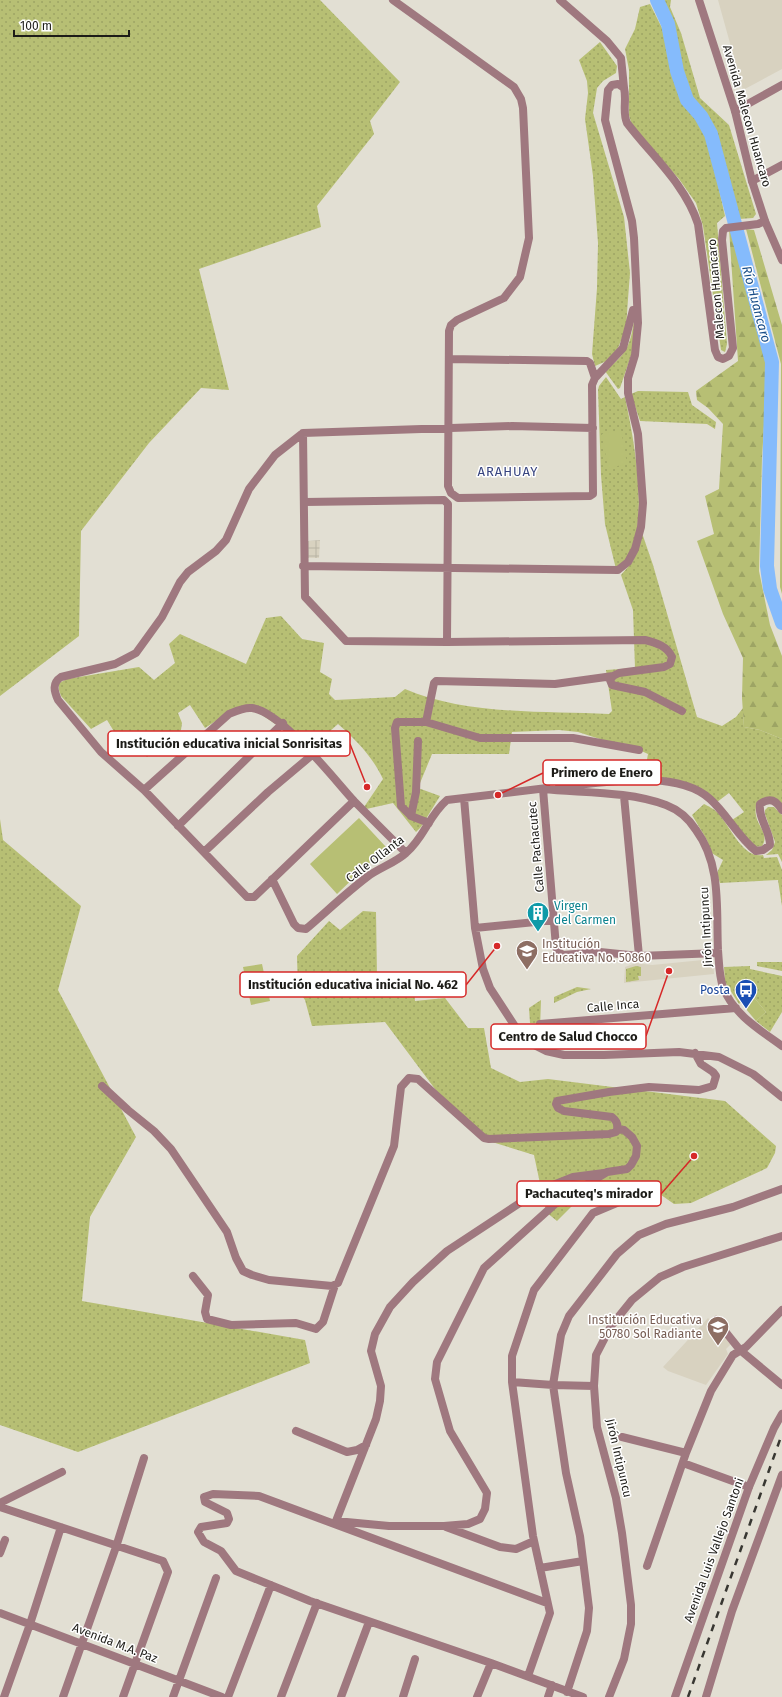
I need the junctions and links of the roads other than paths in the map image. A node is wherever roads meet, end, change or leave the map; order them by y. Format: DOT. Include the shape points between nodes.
graph roads {
  1 [pos="393,0"];
  2 [pos="560,0"];
  3 [pos="700,0"];
  4 [pos="782,85"];
  5 [pos="624,88"];
  6 [pos="735,111"];
  7 [pos="782,165"];
  8 [pos="752,181"];
  9 [pos="762,223"];
  10 [pos="782,260"];
  11 [pos="635,288"];
  12 [pos="449,360"];
  13 [pos="595,378"];
  14 [pos="593,428"];
  15 [pos="449,429"];
  16 [pos="303,433"];
  17 [pos="305,502"];
  18 [pos="303,566"];
  19 [pos="447,568"];
  20 [pos="447,642"];
  21 [pos="613,676"];
  22 [pos="682,711"];
  23 [pos="426,722"];
  24 [pos="283,724"];
  25 [pos="418,741"];
  26 [pos="639,750"];
  27 [pos="312,755"];
  28 [pos="543,788"];
  29 [pos="144,790"];
  30 [pos="624,796"];
  31 [pos="464,798"];
  32 [pos="354,801"];
  33 [pos="782,810"];
  34 [pos="411,816"];
  35 [pos="429,823"];
  36 [pos="178,826"];
  37 [pos="204,852"];
  38 [pos="406,853"];
  39 [pos="272,879"];
  40 [pos="555,920"];
  41 [pos="475,928"];
  42 [pos="718,953"];
  43 [pos="639,956"];
  44 [pos="736,1008"];
  45 [pos="540,1024"];
  46 [pos="782,1046"];
  47 [pos="695,1053"];
  48 [pos="102,1086"];
  49 [pos="782,1097"];
  50 [pos="618,1129"];
  51 [pos="607,1172"];
  52 [pos="650,1189"];
  53 [pos="782,1190"];
  54 [pos="782,1236"];
  55 [pos="193,1276"];
  56 [pos="335,1285"];
  57 [pos="782,1310"];
  58 [pos="716,1320"];
  59 [pos="740,1350"];
  60 [pos="512,1382"];
  61 [pos="553,1385"];
  62 [pos="782,1385"];
  63 [pos="594,1386"];
  64 [pos="782,1414"];
  65 [pos="296,1431"];
  66 [pos="622,1437"];
  67 [pos="366,1446"];
  68 [pos="686,1453"];
  69 [pos="144,1458"];
  70 [pos="683,1463"];
  71 [pos="62,1472"];
  72 [pos="782,1475"];
  73 [pos="748,1487"];
  74 [pos="0,1503"];
  75 [pos="0,1507"];
  76 [pos="323,1520"];
  77 [pos="336,1521"];
  78 [pos="444,1526"];
  79 [pos="61,1527"];
  80 [pos="5,1540"];
  81 [pos="534,1541"];
  82 [pos="116,1547"];
  83 [pos="0,1553"];
  84 [pos="583,1561"];
  85 [pos="647,1566"];
  86 [pos="540,1568"];
  87 [pos="216,1578"];
  88 [pos="271,1585"];
  89 [pos="317,1603"];
  90 [pos="547,1603"];
  91 [pos="0,1613"];
  92 [pos="369,1622"];
  93 [pos="30,1624"];
  94 [pos="83,1644"];
  95 [pos="415,1659"];
  96 [pos="491,1663"];
  97 [pos="136,1664"];
  98 [pos="528,1676"];
  99 [pos="179,1680"];
  100 [pos="552,1685"];
  101 [pos="567,1692"];
  102 [pos="4,1697"];
  103 [pos="63,1697"];
  104 [pos="123,1697"];
  105 [pos="173,1697"];
  106 [pos="222,1697"];
  107 [pos="228,1697"];
  108 [pos="281,1697"];
  109 [pos="341,1697"];
  110 [pos="403,1697"];
  111 [pos="477,1697"];
  112 [pos="548,1697"];
  113 [pos="583,1697"];
  114 [pos="609,1697"];
  115 [pos="675,1697"];
  116 [pos="706,1697"];
  1 -- 12 [label="street" via="514,87 523,108 529,238 520,277 504,298 451,325"];
  2 -- 5 [label="street" via="602,37 621,58"];
  3 -- 6 [label="street, Avenida Malecon Huancaro"];
  4 -- 6 [label="street"];
  5 -- 9 [label="street, Malecon Huancaro" via="624,117 627,124 694,209 715,350 722,359 729,356 733,348 723,231 726,228"];
  5 -- 11 [label="street" via="618,84 612,85 608,90 605,120 632,221 636,255"];
  6 -- 8 [label="street, Avenida Malecon Huancaro"];
  7 -- 8 [label="street"];
  8 -- 9 [label="street, Avenida Malecon Huancaro"];
  9 -- 10 [label="street, Avenida Malecon Huancaro"];
  11 -- 13 [label="street" via="632,323 626,344"];
  11 -- 19 [label="street" via="636,340 635,355 628,378 628,393 638,434 643,503 640,534 632,556 618,570"];
  12 -- 13 [label="street" via="587,360"];
  12 -- 15 [label="street"];
  13 -- 14 [label="street" via="592,384"];
  14 -- 15 [label="street" via="512,426"];
  14 -- 15 [label="street" via="594,490 590,496 458,498 448,486"];
  15 -- 16 [label="street"];
  16 -- 17 [label="street"];
  16 -- 29 [label="street" via="275,455 253,483 226,540 184,577 162,617 136,653 115,664 61,677 55,684 54,692 58,700 101,752"];
  17 -- 18 [label="street"];
  17 -- 19 [label="street" via="444,500 448,504"];
  18 -- 19 [label="street"];
  18 -- 20 [label="street" via="305,597 346,642"];
  19 -- 20 [label="street"];
  20 -- 21 [label="street" via="638,639 659,644 669,650 672,657 670,664 664,668 619,673"];
  21 -- 22 [label="street" via="610,680 612,685 645,692"];
  21 -- 23 [label="street" via="555,684 440,680 434,683"];
  23 -- 26 [label="street" via="480,738 572,738"];
  23 -- 34 [label="street" via="402,721 397,722 394,728 401,806"];
  24 -- 27 [label="street"];
  24 -- 29 [label="street" via="267,712 252,708 233,712 214,725"];
  24 -- 36 [label="street"];
  25 -- 34 [label="street" via="416,792"];
  27 -- 32 [label="street"];
  27 -- 37 [label="street"];
  28 -- 30 [label="street, Jirón Intipuncu"];
  28 -- 31 [label="street, Calle Ollanta"];
  28 -- 33 [label="street, Calle Ollanta" via="637,779 674,783 708,797 726,814 748,845 756,851 770,845 770,836 759,813 760,804 765,800 772,800 778,802"];
  28 -- 40 [label="street, Calle Pachacutec"];
  29 -- 36 [label="street"];
  30 -- 42 [label="street, Jirón Intipuncu" via="667,806 684,815 700,835 710,853 715,872"];
  30 -- 43 [label="street"];
  31 -- 35 [label="street, Calle Ollanta" via="448,800 440,806"];
  31 -- 41 [label="street"];
  32 -- 38 [label="street"];
  32 -- 39 [label="street"];
  34 -- 35 [label="street"];
  35 -- 38 [label="street, Calle Ollanta"];
  36 -- 37 [label="street"];
  37 -- 39 [label="street" via="247,897 254,897"];
  38 -- 39 [label="street, Calle Ollanta" via="367,877 306,929 298,928 294,924"];
  40 -- 41 [label="street"];
  40 -- 43 [label="street, Calle Pachacutec" via="556,947 563,955 600,952"];
  41 -- 47 [label="street" via="483,969 490,988 520,1034 530,1043 546,1051 564,1055"];
  42 -- 43 [label="street"];
  42 -- 44 [label="street, Jirón Intipuncu" via="723,987"];
  44 -- 45 [label="street, Calle Inca"];
  44 -- 46 [label="street, Jirón Intipuncu" via="749,1022"];
  47 -- 49 [label="street" via="719,1057 753,1074"];
  47 -- 50 [label="street" via="701,1064 716,1076 714,1086 699,1090 649,1088 557,1100 558,1108 564,1111 612,1117 617,1122"];
  48 -- 56 [label="street" via="171,1149 227,1232 243,1271 269,1280"];
  50 -- 51 [label="street" via="624,1130 632,1137 636,1146 636,1156 626,1169"];
  50 -- 56 [label="street" via="609,1134 489,1140 418,1080 408,1078 401,1087 394,1146"];
  51 -- 67 [label="street" via="573,1177 538,1191 447,1251 413,1282 390,1308 375,1334 371,1351 380,1386 380,1401"];
  51 -- 78 [label="street" via="555,1204 484,1268 437,1362 435,1379 450,1431 487,1493 485,1509 480,1519 468,1524"];
  52 -- 60 [label="street" via="592,1213 534,1290 512,1356"];
  53 -- 61 [label="street" via="734,1207 648,1230 626,1244 569,1316 560,1341"];
  54 -- 63 [label="street, Jirón Intipuncu" via="660,1276 632,1300 612,1326 596,1355"];
  55 -- 56 [label="street" via="208,1295 205,1312 208,1319 231,1325 296,1322 316,1329 323,1322"];
  57 -- 59 [label="street"];
  58 -- 59 [label="street"];
  59 -- 62 [label="street"];
  59 -- 68 [label="street" via="733,1355 711,1392"];
  60 -- 61 [label="street"];
  60 -- 81 [label="street"];
  61 -- 63 [label="street"];
  61 -- 84 [label="street"];
  63 -- 114 [label="street, Jirón Intipuncu" via="597,1426 616,1498 631,1606 631,1624 624,1659"];
  64 -- 73 [label="street, Avenida Luis Vallejo Santoni"];
  65 -- 67 [label="street" via="347,1452"];
  66 -- 68 [label="street"];
  67 -- 77 [label="street"];
  68 -- 70 [label="street"];
  69 -- 82 [label="street"];
  70 -- 73 [label="street"];
  70 -- 85 [label="street"];
  71 -- 74 [label="street"];
  72 -- 116 [label="street" via="732,1611"];
  73 -- 115 [label="street, Avenida Luis Vallejo Santoni"];
  75 -- 79 [label="street"];
  76 -- 77 [label="street"];
  76 -- 88 [label="street" via="259,1496 213,1494 204,1497 205,1502 227,1513 228,1519 227,1523 222,1525 210,1524 201,1527 198,1532 200,1538 221,1551 236,1571"];
  76 -- 90 [label="street"];
  77 -- 78 [label="street" via="389,1526"];
  78 -- 81 [label="street" via="500,1547 516,1549"];
  79 -- 82 [label="street"];
  79 -- 93 [label="street"];
  80 -- 83 [label="street"];
  81 -- 86 [label="street"];
  82 -- 94 [label="street"];
  82 -- 97 [label="street" via="163,1561 168,1572"];
  84 -- 86 [label="street"];
  84 -- 101 [label="street" via="589,1608 587,1631"];
  86 -- 90 [label="street"];
  87 -- 99 [label="street"];
  88 -- 89 [label="street"];
  88 -- 107 [label="street"];
  89 -- 92 [label="street"];
  89 -- 108 [label="street"];
  90 -- 98 [label="street" via="550,1613"];
  91 -- 93 [label="street, Avenida M.A. Paz"];
  92 -- 96 [label="street"];
  92 -- 109 [label="street"];
  93 -- 94 [label="street, Avenida M.A. Paz"];
  93 -- 102 [label="street"];
  94 -- 97 [label="street, Avenida M.A. Paz"];
  94 -- 103 [label="street"];
  95 -- 110 [label="street"];
  96 -- 98 [label="street"];
  96 -- 111 [label="street"];
  97 -- 99 [label="street, Avenida M.A. Paz"];
  97 -- 104 [label="street"];
  98 -- 100 [label="street"];
  99 -- 105 [label="street"];
  99 -- 106 [label="street, Avenida M.A. Paz"];
  100 -- 101 [label="street"];
  100 -- 112 [label="street"];
  101 -- 113 [label="street"];
}
